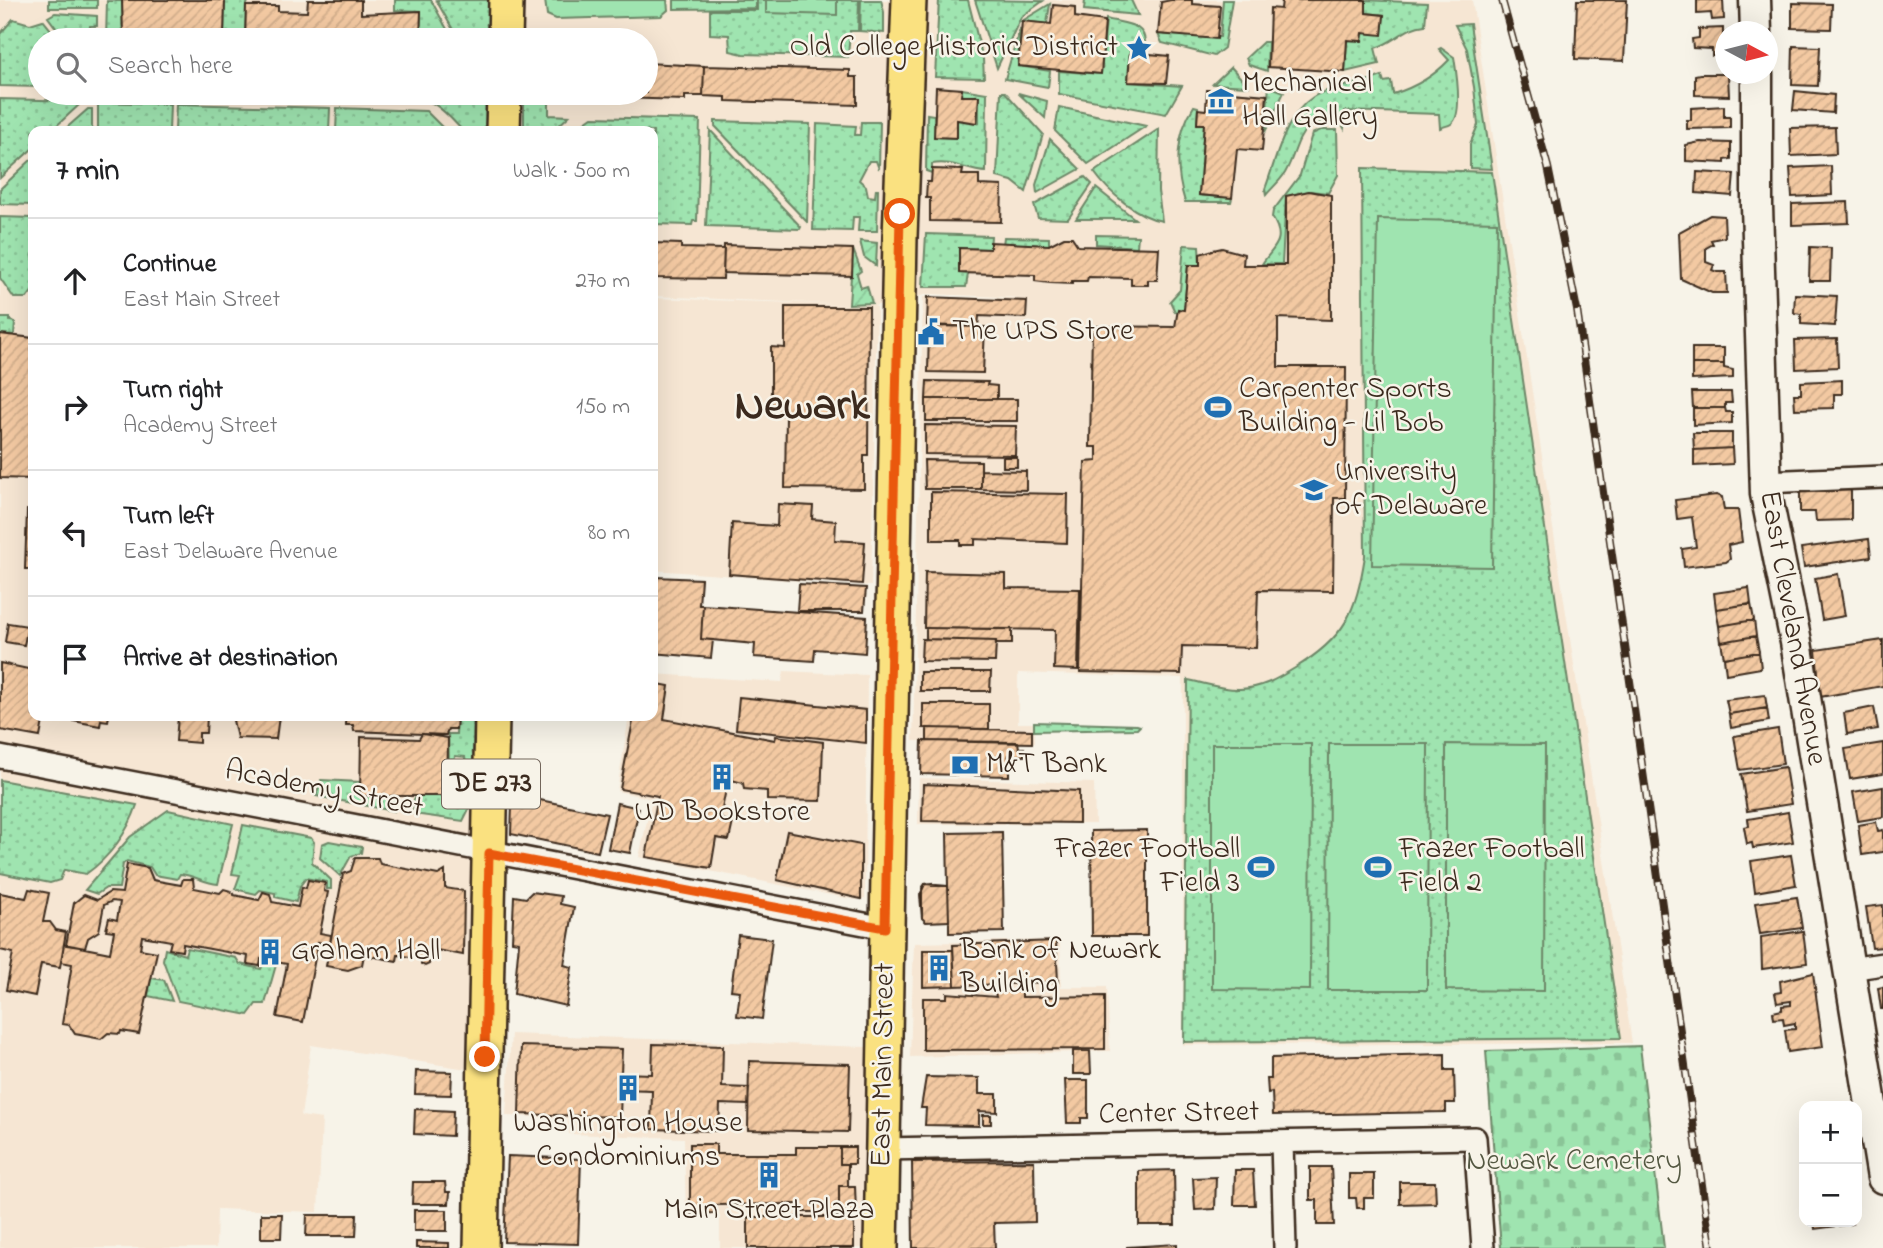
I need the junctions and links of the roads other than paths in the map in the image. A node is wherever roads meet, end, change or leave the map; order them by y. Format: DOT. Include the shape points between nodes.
graph roads {
  1 [pos="506,0"];
  2 [pos="909,0"];
  3 [pos="1755,0"];
  4 [pos="1756,21"];
  5 [pos="505,28"];
  6 [pos="1757,84"];
  7 [pos="504,105"];
  8 [pos="503,126"];
  9 [pos="1883,477"];
  10 [pos="1766,482"];
  11 [pos="492,721"];
  12 [pos="0,757"];
  13 [pos="489,853"];
  14 [pos="885,928"];
  15 [pos="1883,964"];
  16 [pos="1849,969"];
  17 [pos="1283,1142"];
  18 [pos="883,1150"];
  19 [pos="1883,1178"];
  20 [pos="481,1248"];
  21 [pos="881,1248"];
  22 [pos="1285,1248"];
  23 [pos="1483,1248"];
  1 -- 5 [label="main road"];
  2 -- 14 [label="main road, East Main Street"];
  3 -- 4 [label="main road"];
  6 -- 10 [label="main road, East Cleveland Avenue"];
  7 -- 8 [label="main road"];
  9 -- 10 [label="street"];
  10 -- 16 [label="main road, East Cleveland Avenue"];
  11 -- 13 [label="main road, DE 273"];
  12 -- 13 [label="street, Academy Street"];
  13 -- 14 [label="street, Academy Street"];
  13 -- 20 [label="main road, DE 273"];
  14 -- 18 [label="main road, East Main Street"];
  15 -- 16 [label="street"];
  16 -- 19 [label="main road, East Cleveland Avenue"];
  17 -- 18 [label="street, Center Street"];
  17 -- 22 [label="street"];
  17 -- 23 [label="street, Center Street" via="1475,1138"];
  18 -- 21 [label="main road, East Main Street"];
}
